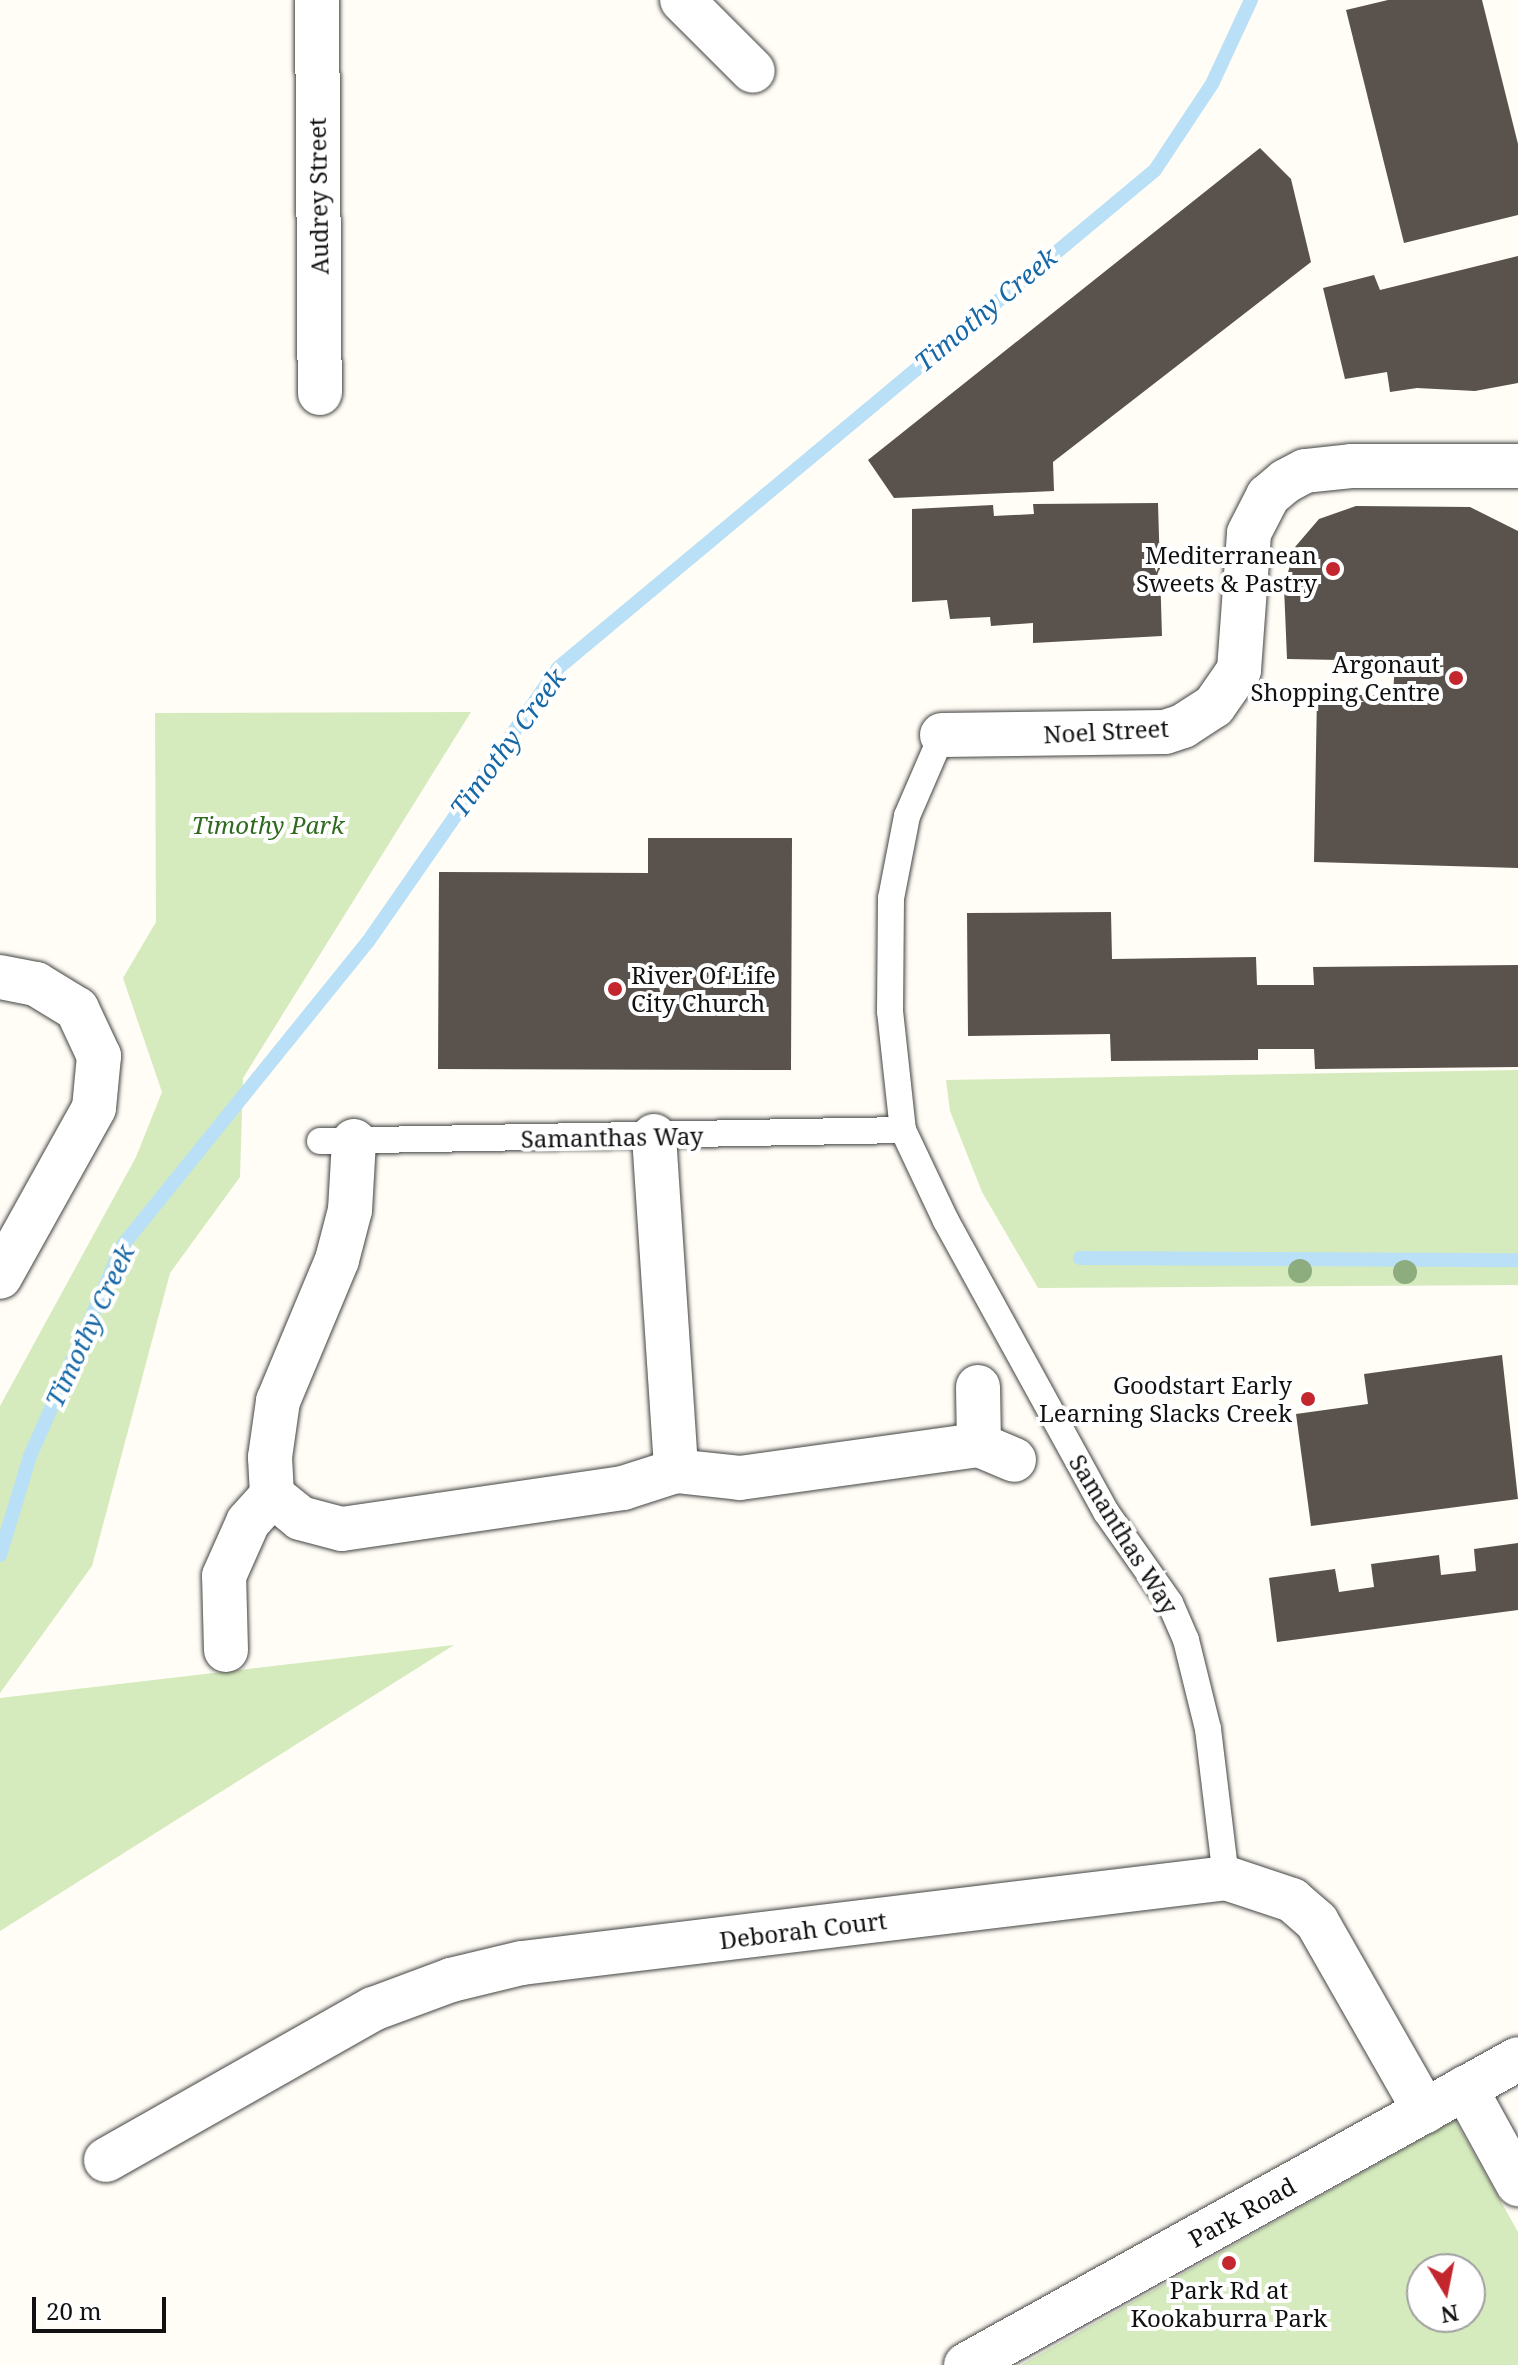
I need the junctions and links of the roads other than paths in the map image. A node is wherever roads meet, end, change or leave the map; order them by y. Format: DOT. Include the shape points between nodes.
graph roads {
  1 [pos="317,0"];
  2 [pos="682,0"];
  3 [pos="753,71"];
  4 [pos="320,393"];
  5 [pos="1518,466"];
  6 [pos="942,735"];
  7 [pos="0,977"];
  8 [pos="903,1130"];
  9 [pos="654,1136"];
  10 [pos="337,1141"];
  11 [pos="0,1277"];
  12 [pos="978,1387"];
  13 [pos="676,1471"];
  14 [pos="272,1495"];
  15 [pos="226,1650"];
  16 [pos="1226,1878"];
  17 [pos="1518,2059"];
  18 [pos="1465,2088"];
  19 [pos="1425,2111"];
  20 [pos="106,2160"];
  21 [pos="1518,2184"];
  22 [pos="966,2365"];
  1 -- 4 [label="street, Audrey Street"];
  2 -- 3 [label="street"];
  5 -- 6 [label="street, Noel Street" via="1351,466 1305,471 1286,481 1268,496 1249,533 1239,670 1214,706 1183,726 1151,732"];
  6 -- 8 [label="lane, Samanthas Way" via="907,816 891,898 890,1011"];
  7 -- 11 [label="street" via="36,984 77,1009 99,1056 94,1108"];
  8 -- 9 [label="lane, Samanthas Way"];
  8 -- 16 [label="lane, Samanthas Way" via="946,1221 1106,1512 1170,1603 1181,1628 1208,1729"];
  9 -- 10 [label="lane, Samanthas Way"];
  9 -- 13 [label="street"];
  10 -- 14 [label="street" via="350,1210 337,1260 278,1401 270,1457"];
  12 -- 13 [label="street" via="997,1452 740,1478"];
  13 -- 14 [label="street" via="623,1488 342,1529 300,1518"];
  14 -- 15 [label="street" via="248,1522 224,1576"];
  16 -- 19 [label="street, Deborah Court" via="1292,1900 1317,1922"];
  16 -- 20 [label="street, Deborah Court" via="522,1963 451,1980 373,2009"];
  17 -- 18 [label="street, Park Road"];
  18 -- 19 [label="street, Park Road"];
  18 -- 21 [label="street"];
  19 -- 22 [label="street, Park Road"];
}
